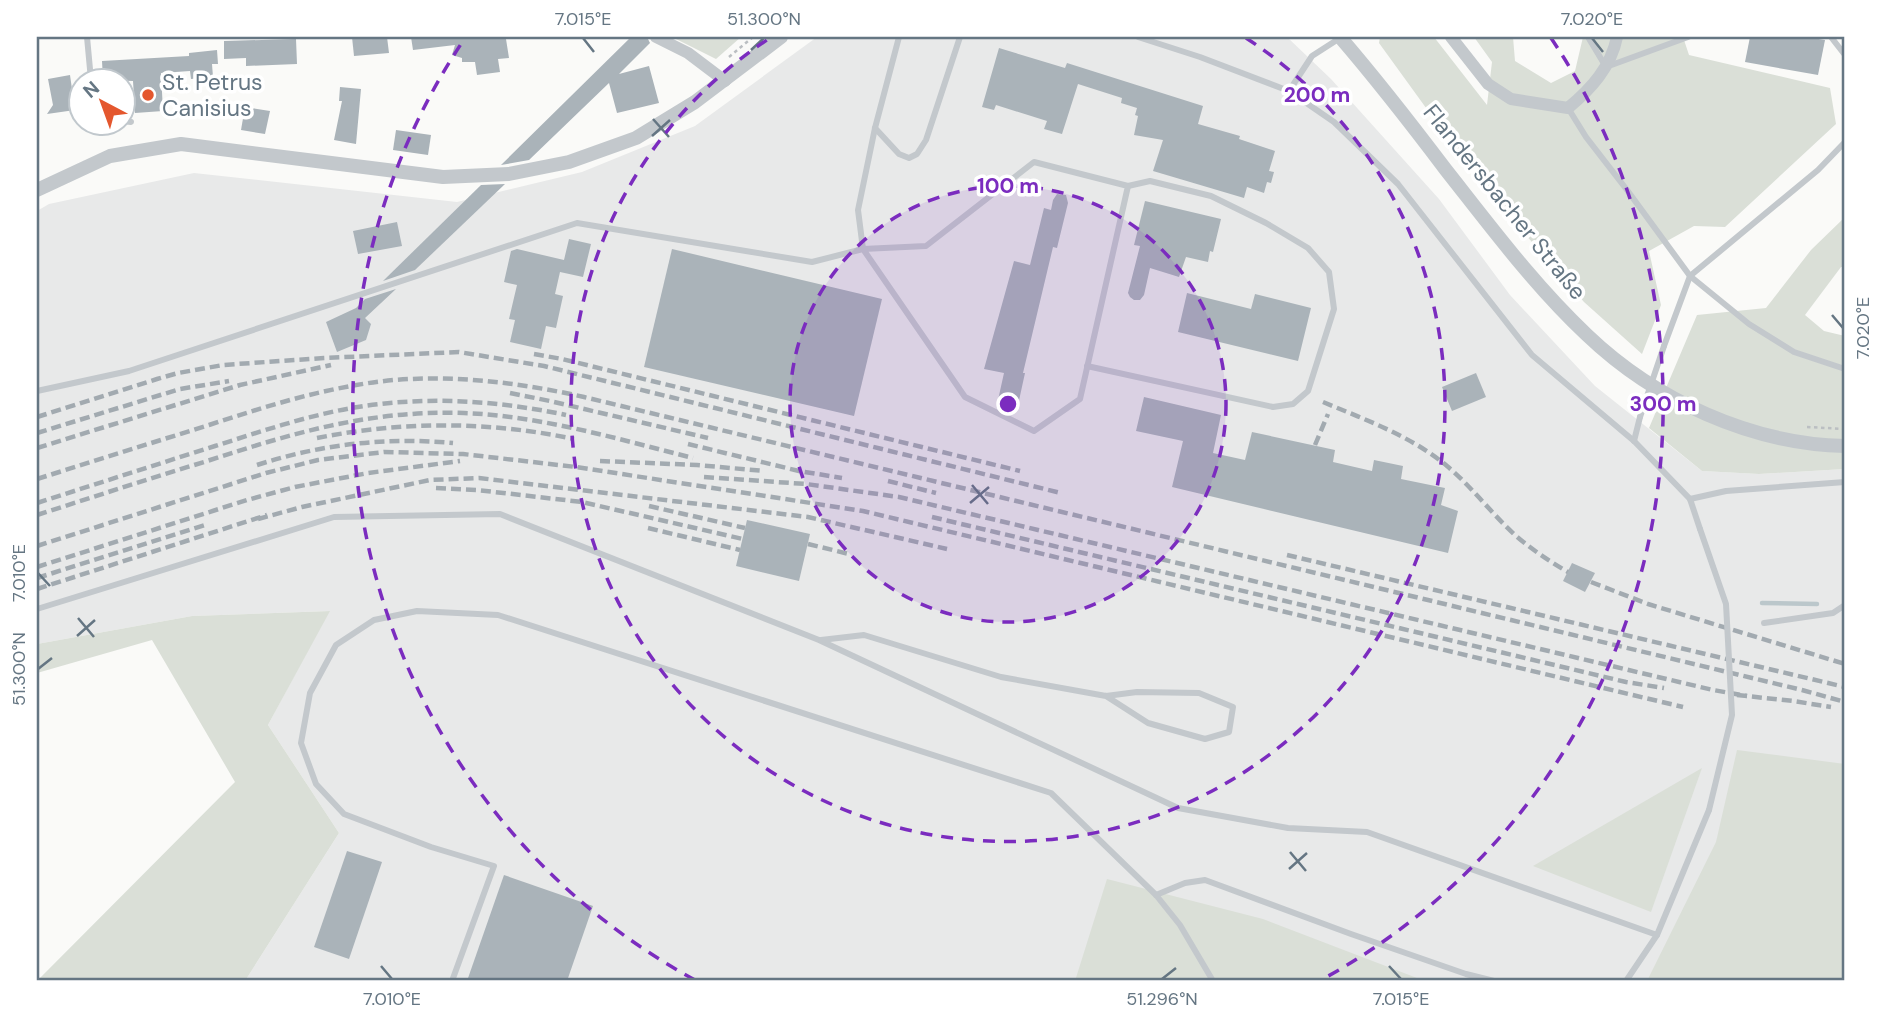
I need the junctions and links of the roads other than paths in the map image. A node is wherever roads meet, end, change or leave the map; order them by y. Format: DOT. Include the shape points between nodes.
graph roads {
  1 [pos="87,37"];
  2 [pos="656,37"];
  3 [pos="899,37"];
  4 [pos="960,37"];
  5 [pos="1138,37"];
  6 [pos="1341,37"];
  7 [pos="1451,37"];
  8 [pos="1588,37"];
  9 [pos="1617,37"];
  10 [pos="1688,37"];
  11 [pos="1831,37"];
  12 [pos="778,39"];
  13 [pos="1845,55"];
  14 [pos="90,66"];
  15 [pos="1606,67"];
  16 [pos="725,81"];
  17 [pos="1289,91"];
  18 [pos="1568,108"];
  19 [pos="875,128"];
  20 [pos="1845,142"];
  21 [pos="1128,186"];
  22 [pos="37,190"];
  23 [pos="863,249"];
  24 [pos="1690,276"];
  25 [pos="1087,366"];
  26 [pos="1845,369"];
  27 [pos="37,391"];
  28 [pos="1634,441"];
  29 [pos="1845,446"];
  30 [pos="1845,482"];
  31 [pos="1690,499"];
  32 [pos="1845,605"];
  33 [pos="37,610"];
  34 [pos="1764,623"];
  35 [pos="819,640"];
  36 [pos="1106,696"];
  37 [pos="1156,895"];
  38 [pos="1657,935"];
  39 [pos="1627,979"];
  40 [pos="453,981"];
  41 [pos="1213,981"];
  42 [pos="1494,981"];
  1 -- 14 [label="lane"];
  2 -- 16 [label="street" via="688,53"];
  3 -- 19 [label="lane"];
  4 -- 19 [label="lane" via="926,140 917,154 909,158 900,154"];
  5 -- 17 [label="lane"];
  6 -- 17 [label="lane" via="1312,56"];
  6 -- 29 [label="street, Flandersbacher Straße" via="1510,253 1588,337 1634,374 1731,425 1782,438"];
  7 -- 18 [label="street" via="1488,84 1511,99"];
  8 -- 15 [label="lane"];
  9 -- 15 [label="street"];
  10 -- 15 [label="lane"];
  11 -- 13 [label="lane"];
  12 -- 16 [label="street"];
  15 -- 18 [label="street"];
  16 -- 22 [label="street" via="636,138 569,162 509,174 443,177 181,145 110,156"];
  17 -- 28 [label="lane" via="1334,122 1398,184 1532,355"];
  18 -- 24 [label="lane"];
  19 -- 23 [label="lane" via="858,210"];
  20 -- 24 [label="lane" via="1818,170"];
  21 -- 23 [label="lane" via="1034,162 926,246"];
  21 -- 25 [label="lane"];
  21 -- 25 [label="lane" via="1150,181 1211,196 1266,223 1308,248 1329,272 1335,309 1308,391 1293,404 1273,407"];
  23 -- 25 [label="lane" via="965,397 1034,431 1080,399"];
  23 -- 27 [label="lane" via="812,262 577,223 129,371"];
  24 -- 26 [label="lane" via="1749,324 1794,352"];
  24 -- 28 [label="lane, bridge"];
  28 -- 31 [label="lane"];
  30 -- 31 [label="lane" via="1726,491"];
  31 -- 38 [label="lane, bridge" via="1726,604 1732,715 1709,810"];
  32 -- 34 [label="lane" via="1833,613"];
  33 -- 35 [label="lane" via="334,517 500,514"];
  35 -- 36 [label="lane" via="864,635 1001,677"];
  35 -- 38 [label="lane" via="1178,808 1288,828 1367,832"];
  36 -- 36 [label="lane" via="1148,723 1205,739 1229,732 1233,707 1199,693"];
  37 -- 40 [label="lane" via="1051,793 498,615 417,611 374,620 336,645 310,693 301,743 316,784 344,814 494,866"];
  37 -- 41 [label="lane"];
  37 -- 42 [label="lane" via="1205,880"];
  38 -- 39 [label="lane"];
}
